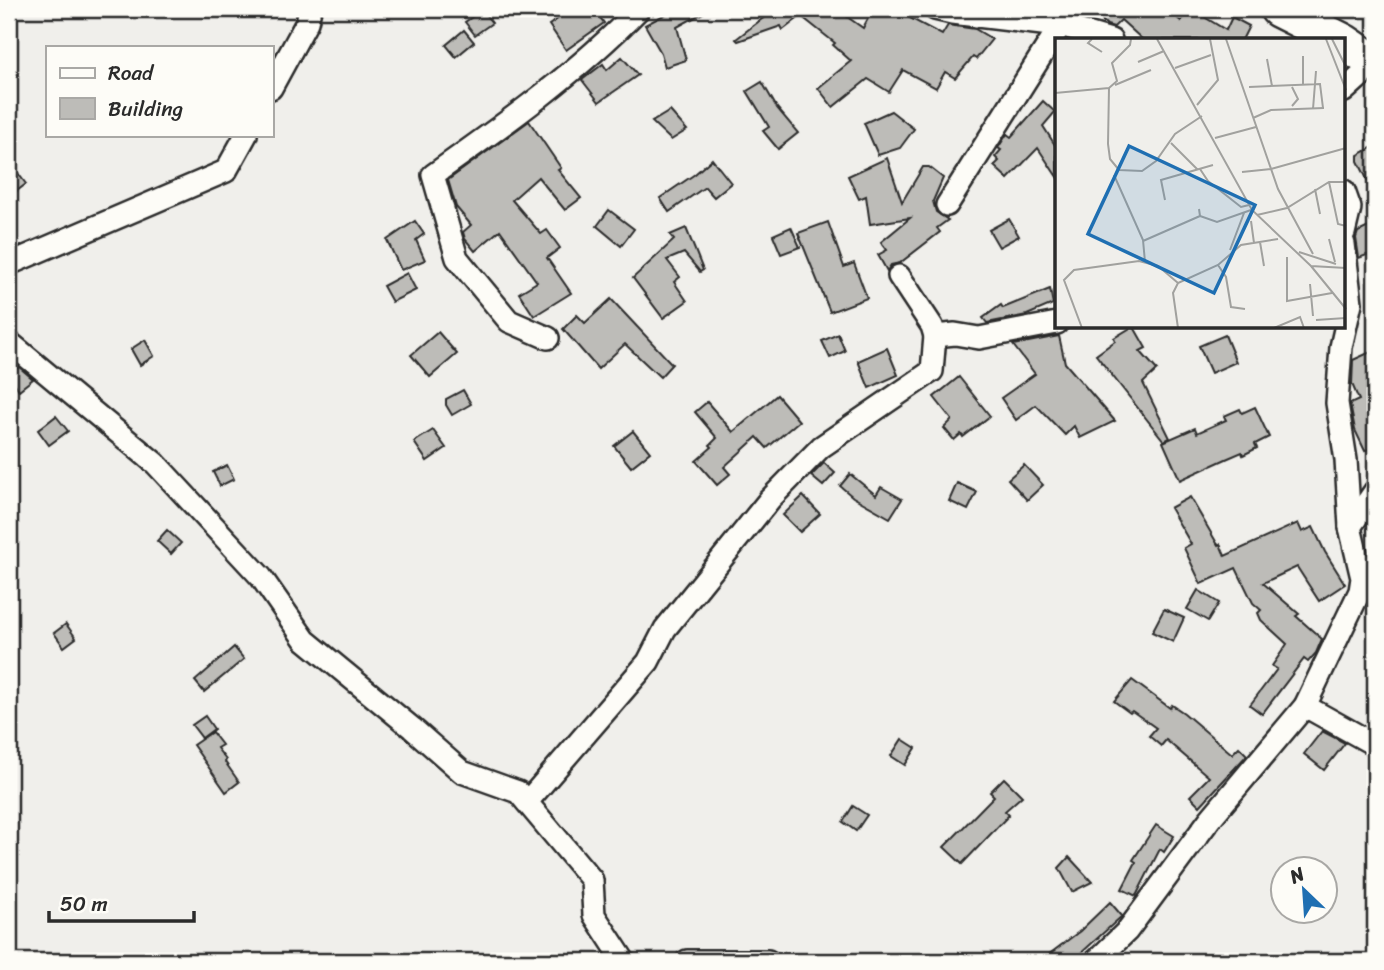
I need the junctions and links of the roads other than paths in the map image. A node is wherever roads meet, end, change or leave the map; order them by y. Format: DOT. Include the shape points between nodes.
graph roads {
  1 [pos="310,9"];
  2 [pos="639,9"];
  3 [pos="935,9"];
  4 [pos="1278,9"];
  5 [pos="1060,26"];
  6 [pos="1104,38"];
  7 [pos="1333,38"];
  8 [pos="1346,46"];
  9 [pos="1375,63"];
  10 [pos="273,84"];
  11 [pos="1346,89"];
  12 [pos="245,136"];
  13 [pos="1346,197"];
  14 [pos="947,205"];
  15 [pos="1346,225"];
  16 [pos="1346,261"];
  17 [pos="9,264"];
  18 [pos="899,275"];
  19 [pos="1055,323"];
  20 [pos="1346,323"];
  21 [pos="1344,329"];
  22 [pos="935,336"];
  23 [pos="548,338"];
  24 [pos="9,341"];
  25 [pos="1375,492"];
  26 [pos="1350,527"];
  27 [pos="1305,706"];
  28 [pos="1375,745"];
  29 [pos="527,802"];
  30 [pos="624,961"];
  31 [pos="687,961"];
  32 [pos="768,961"];
  33 [pos="1096,961"];
  1 -- 10 [label="street"];
  2 -- 23 [label="street" via="605,44 529,107 433,175 457,258 509,321"];
  3 -- 5 [label="street"];
  4 -- 7 [label="highway"];
  5 -- 6 [label="street"];
  5 -- 14 [label="street"];
  8 -- 9 [label="highway"];
  9 -- 11 [label="street"];
  12 -- 17 [label="street" via="226,171"];
  13 -- 15 [label="street" via="1350,208"];
  16 -- 20 [label="street" via="1351,303"];
  18 -- 22 [label="street"];
  19 -- 22 [label="street" via="979,338"];
  21 -- 26 [label="street" via="1337,403"];
  22 -- 29 [label="street" via="932,371 821,447 770,499 665,629 648,662"];
  24 -- 29 [label="street" via="156,464 261,577 305,640 462,772 519,792"];
  25 -- 26 [label="street"];
  26 -- 27 [label="street" via="1362,578 1360,591"];
  27 -- 28 [label="street"];
  27 -- 33 [label="street" via="1210,819 1127,931"];
  29 -- 30 [label="street" via="592,880 594,915"];
  31 -- 32 [label="street"];
}
